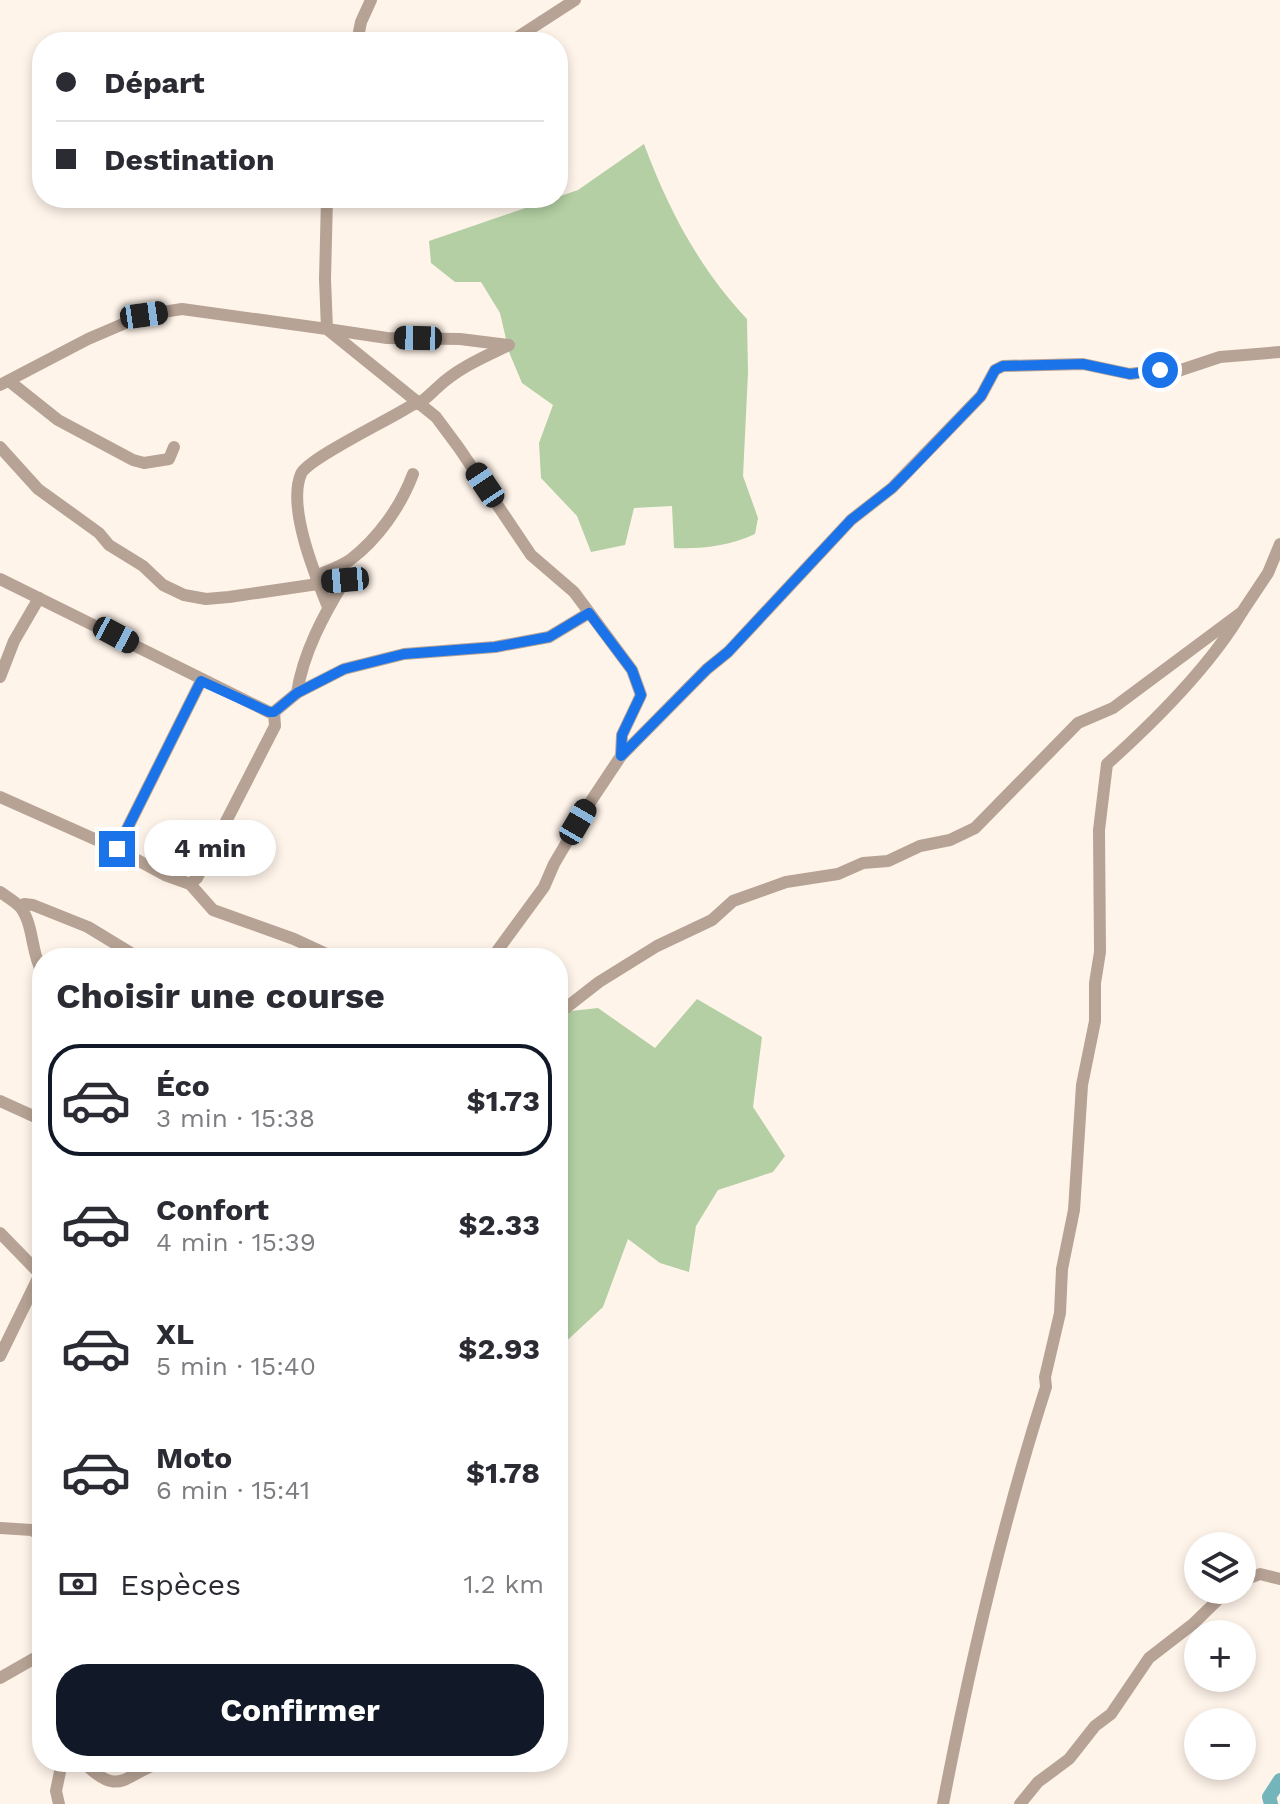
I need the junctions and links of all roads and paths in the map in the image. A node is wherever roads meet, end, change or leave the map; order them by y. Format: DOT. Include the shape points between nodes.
graph roads {
  1 [pos="371,0"];
  2 [pos="575,0"];
  3 [pos="359,32"];
  4 [pos="525,32"];
  5 [pos="327,208"];
  6 [pos="327,329"];
  7 [pos="1280,352"];
  8 [pos="4,383"];
  9 [pos="418,404"];
  10 [pos="0,447"];
  11 [pos="174,447"];
  12 [pos="413,474"];
  13 [pos="1280,544"];
  14 [pos="0,579"];
  15 [pos="317,579"];
  16 [pos="39,598"];
  17 [pos="328,607"];
  18 [pos="1242,612"];
  19 [pos="589,613"];
  20 [pos="0,677"];
  21 [pos="201,681"];
  22 [pos="297,693"];
  23 [pos="274,712"];
  24 [pos="621,756"];
  25 [pos="0,797"];
  26 [pos="117,849"];
  27 [pos="190,884"];
  28 [pos="0,892"];
  29 [pos="20,906"];
  30 [pos="34,948"];
  31 [pos="123,948"];
  32 [pos="313,948"];
  33 [pos="499,948"];
  34 [pos="568,1006"];
  35 [pos="0,1101"];
  36 [pos="32,1115"];
  37 [pos="0,1233"];
  38 [pos="32,1263"];
  39 [pos="32,1290"];
  40 [pos="0,1356"];
  41 [pos="0,1528"];
  42 [pos="32,1530"];
  43 [pos="1256,1576"];
  44 [pos="1280,1579"];
  45 [pos="1214,1604"];
  46 [pos="32,1660"];
  47 [pos="0,1678"];
  48 [pos="60,1772"];
  49 [pos="93,1772"];
  50 [pos="139,1772"];
  51 [pos="59,1804"];
  52 [pos="943,1804"];
  53 [pos="1020,1804"];
  1 -- 3 [label="street"];
  2 -- 4 [label="street"];
  5 -- 6 [label="street"];
  6 -- 8 [label="street" via="182,309 144,315"];
  6 -- 9 [label="street"];
  6 -- 9 [label="street" via="509,345 472,362"];
  7 -- 24 [label="street" via="1220,357 1172,373 1130,374 1083,364 995,370 981,396 892,488 851,520 728,652"];
  8 -- 11 [label="street" via="58,420 133,460 169,459"];
  9 -- 15 [label="street" via="318,459 301,474 297,497"];
  9 -- 19 [label="street" via="436,417 531,555 574,592"];
  10 -- 15 [label="street" via="38,489 176,591 206,599"];
  12 -- 15 [label="street" via="365,547"];
  13 -- 18 [label="street"];
  14 -- 16 [label="street"];
  15 -- 17 [label="street"];
  15 -- 17 [label="street" via="345,580"];
  16 -- 20 [label="street"];
  16 -- 21 [label="street"];
  17 -- 22 [label="street"];
  18 -- 34 [label="street" via="1113,708 1078,723 963,836 733,901 712,920 657,946"];
  18 -- 52 [label="street" via="1149,726 1107,764 1099,830 1095,1021 1082,1085 1074,1210 1060,1313 1046,1387 1014,1489 964,1693"];
  19 -- 22 [label="street" via="549,637 404,654 344,669"];
  19 -- 24 [label="street" via="632,670 641,695 622,735"];
  21 -- 23 [label="street"];
  21 -- 26 [label="street"];
  22 -- 23 [label="street"];
  23 -- 27 [label="street" via="275,726"];
  24 -- 33 [label="street" via="544,887"];
  25 -- 26 [label="street"];
  26 -- 27 [label="street"];
  27 -- 32 [label="street" via="213,910"];
  28 -- 29 [label="street"];
  29 -- 30 [label="street"];
  29 -- 31 [label="street" via="33,905 88,927"];
  35 -- 36 [label="street"];
  37 -- 38 [label="street"];
  39 -- 40 [label="street"];
  41 -- 42 [label="street"];
  43 -- 44 [label="street"];
  45 -- 53 [label="street" via="1149,1658 1111,1714"];
  46 -- 47 [label="street"];
  48 -- 51 [label="street"];
  49 -- 50 [label="street" via="115,1783"];
}
